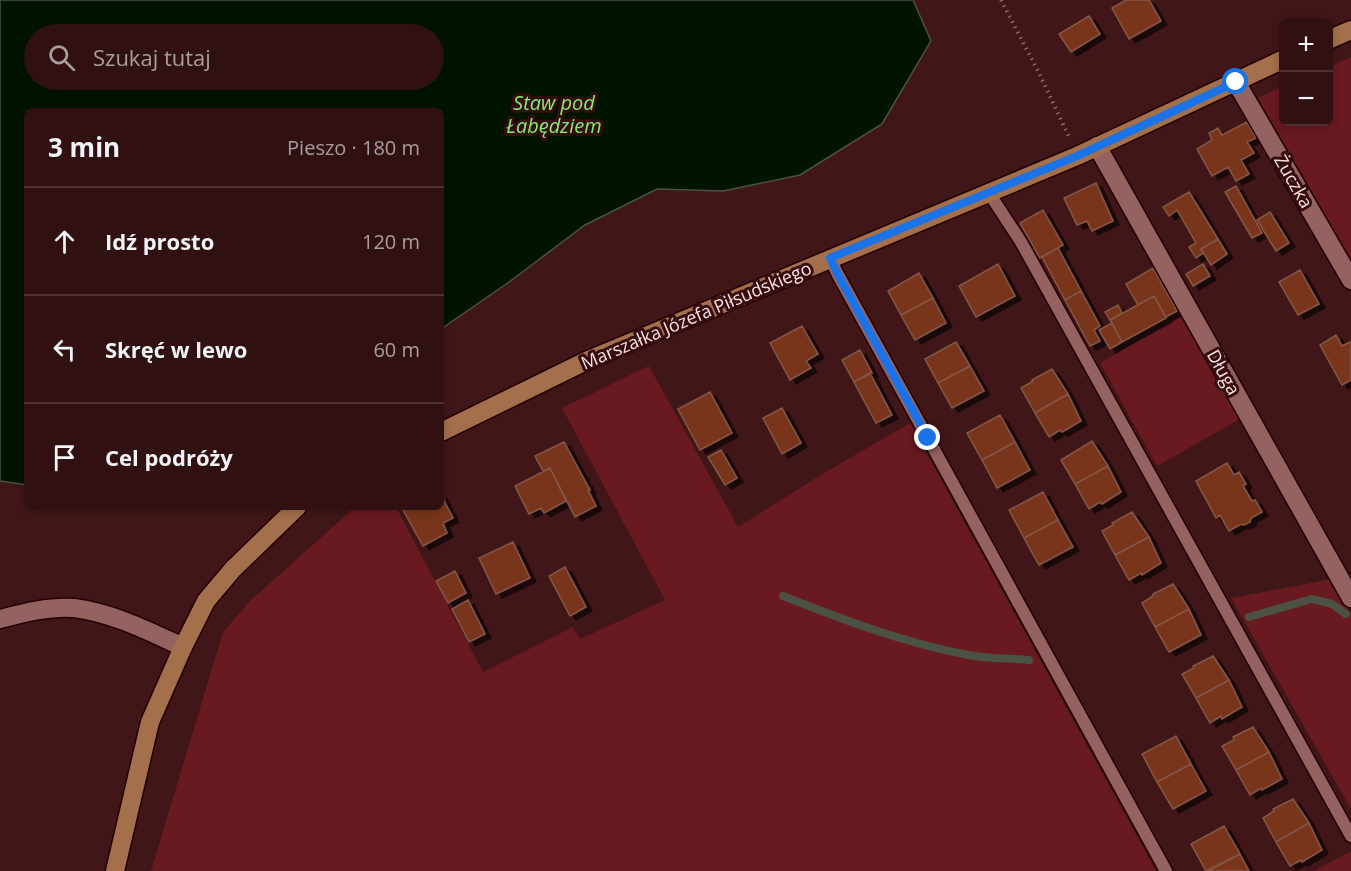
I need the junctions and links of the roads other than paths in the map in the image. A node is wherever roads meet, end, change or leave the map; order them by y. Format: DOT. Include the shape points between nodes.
graph roads {
  1 [pos="1351,30"];
  2 [pos="1333,38"];
  3 [pos="1279,61"];
  4 [pos="1236,82"];
  5 [pos="1097,146"];
  6 [pos="989,193"];
  7 [pos="830,258"];
  8 [pos="1351,280"];
  9 [pos="444,431"];
  10 [pos="294,510"];
  11 [pos="1351,598"];
  12 [pos="0,619"];
  13 [pos="183,647"];
  14 [pos="1351,836"];
  15 [pos="115,871"];
  16 [pos="1166,871"];
  1 -- 2 [label="street"];
  3 -- 4 [label="street, Marszałka Józefa Piłsudskiego"];
  4 -- 5 [label="street, Marszałka Józefa Piłsudskiego"];
  4 -- 8 [label="street, Żuczka"];
  5 -- 6 [label="street, Marszałka Józefa Piłsudskiego"];
  5 -- 11 [label="street, Długa"];
  6 -- 7 [label="street, Marszałka Józefa Piłsudskiego"];
  6 -- 14 [label="lane" via="1027,253"];
  7 -- 9 [label="street, Marszałka Józefa Piłsudskiego" via="586,361"];
  7 -- 16 [label="lane"];
  10 -- 13 [label="street" via="206,601"];
  12 -- 13 [label="street" via="73,608 119,618"];
  13 -- 15 [label="street" via="150,722"];
}
